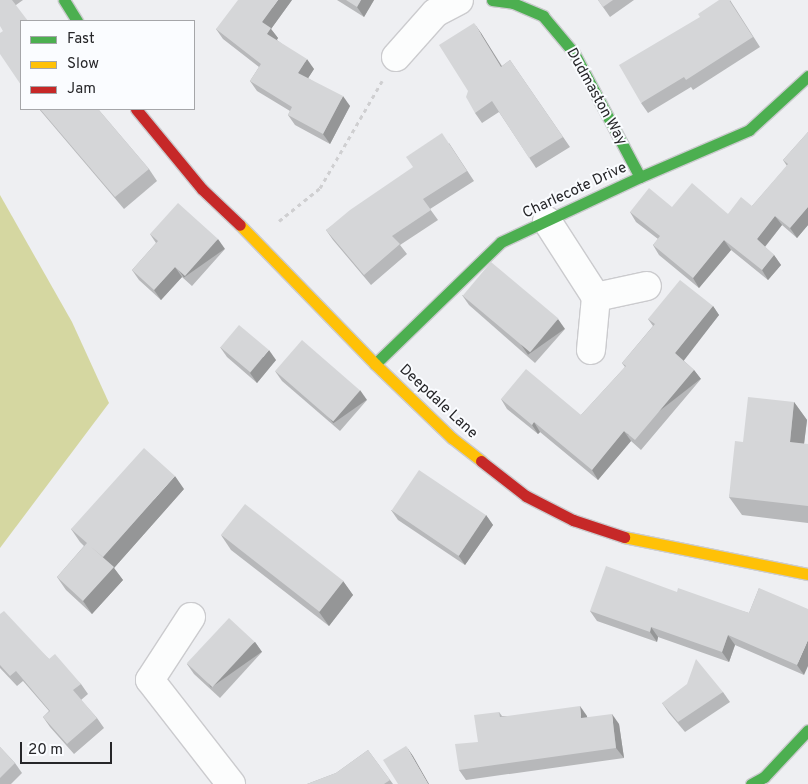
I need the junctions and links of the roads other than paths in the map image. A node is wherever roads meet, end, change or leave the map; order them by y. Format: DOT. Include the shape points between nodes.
graph roads {
  1 [pos="64,0"];
  2 [pos="459,0"];
  3 [pos="492,0"];
  4 [pos="77,20"];
  5 [pos="396,57"];
  6 [pos="808,76"];
  7 [pos="137,110"];
  8 [pos="640,177"];
  9 [pos="547,220"];
  10 [pos="647,286"];
  11 [pos="596,298"];
  12 [pos="591,350"];
  13 [pos="376,364"];
  14 [pos="808,574"];
  15 [pos="191,617"];
  16 [pos="808,730"];
  17 [pos="231,784"];
  18 [pos="750,784"];
  1 -- 4 [label="street"];
  2 -- 5 [label="street" via="435,13"];
  3 -- 8 [label="street, Dudmaston Way" via="513,3 543,16 574,53"];
  6 -- 8 [label="street, Charlecote Drive" via="749,130"];
  7 -- 13 [label="street, Deepdale Lane" via="202,189"];
  8 -- 9 [label="street, Charlecote Drive"];
  9 -- 11 [label="street"];
  9 -- 13 [label="street, Charlecote Drive" via="501,242"];
  10 -- 11 [label="street"];
  11 -- 12 [label="street"];
  13 -- 14 [label="street, Deepdale Lane" via="452,438 526,496 573,520 635,540"];
  15 -- 17 [label="street" via="150,680"];
  16 -- 18 [label="street" via="764,776"];
}
